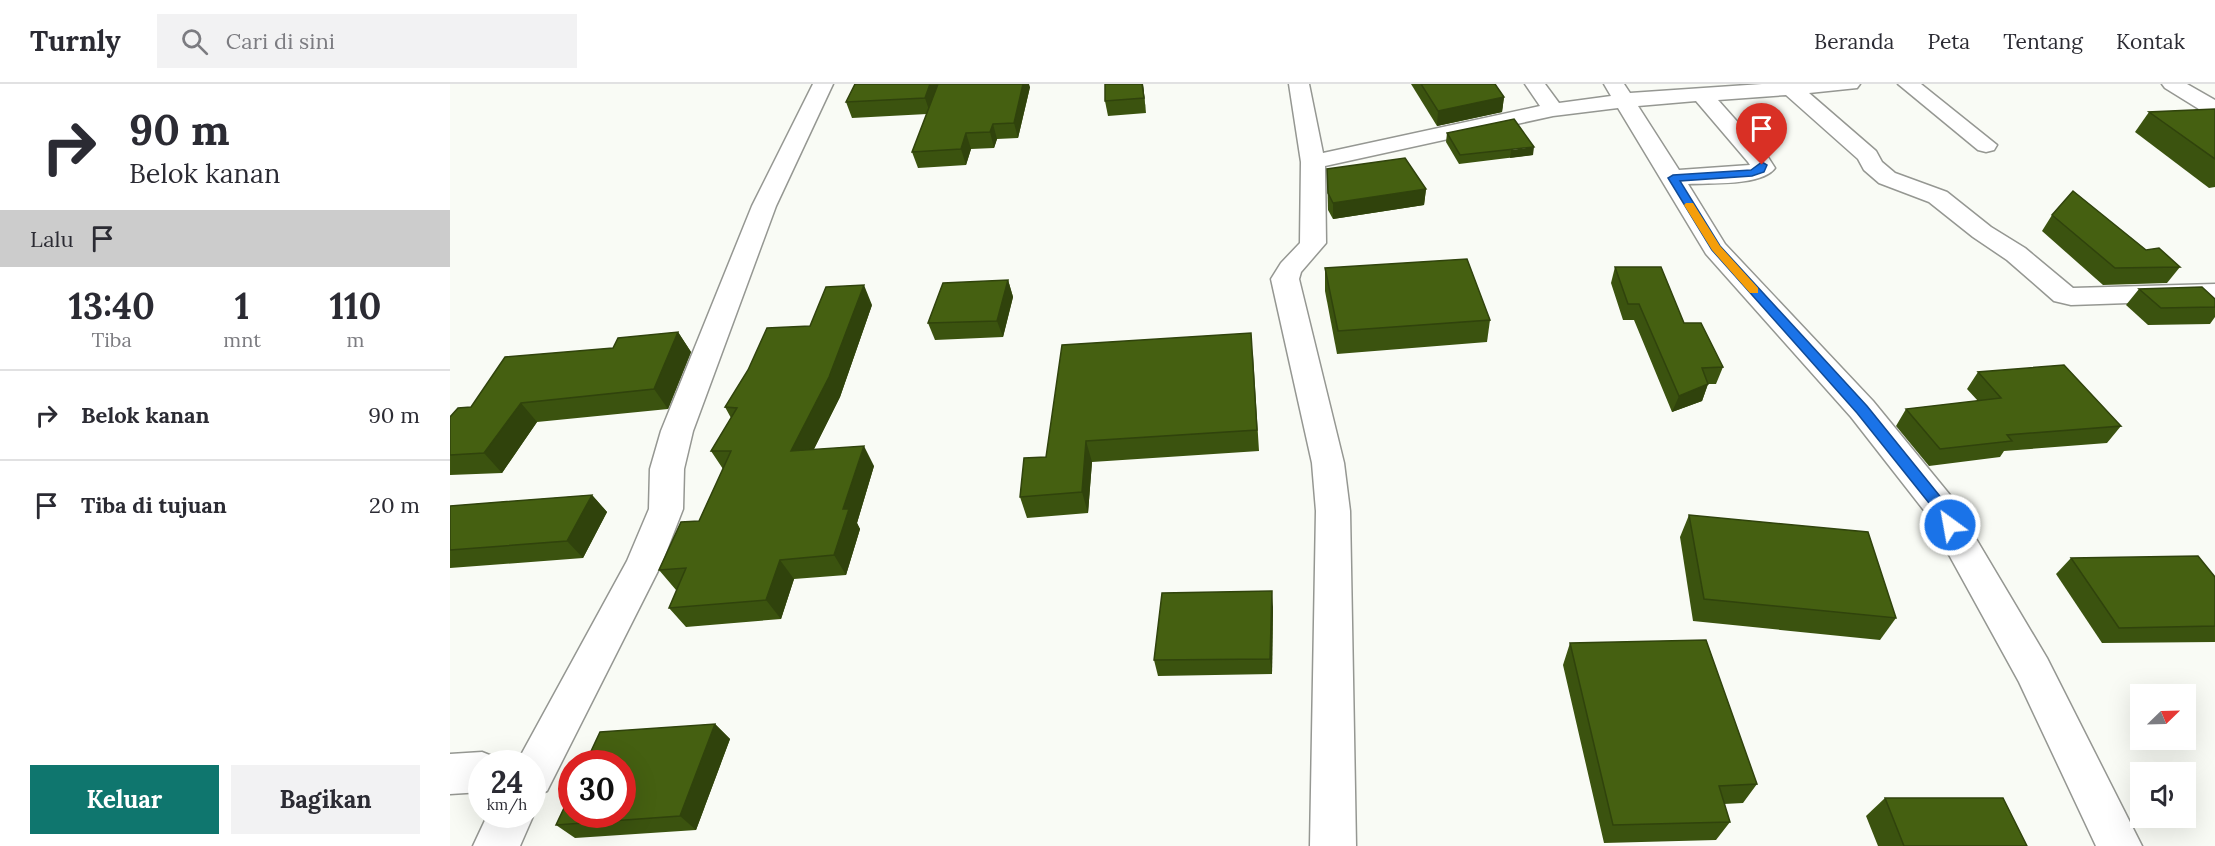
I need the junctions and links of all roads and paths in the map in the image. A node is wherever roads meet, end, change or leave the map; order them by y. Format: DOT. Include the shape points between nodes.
graph roads {
  1 [pos="823,84"];
  2 [pos="1299,84"];
  3 [pos="1535,84"];
  4 [pos="1850,84"];
  5 [pos="1908,84"];
  6 [pos="2172,84"];
  7 [pos="1793,90"];
  8 [pos="1620,92"];
  9 [pos="1702,95"];
  10 [pos="2215,109"];
  11 [pos="1553,110"];
  12 [pos="1986,145"];
  13 [pos="1313,162"];
  14 [pos="1673,178"];
  15 [pos="2215,292"];
  16 [pos="545,750"];
  17 [pos="468,773"];
  18 [pos="450,774"];
  19 [pos="506,828"];
  20 [pos="496,846"];
  21 [pos="1333,846"];
  22 [pos="2119,846"];
  1 -- 16 [label="street" via="764,207 677,431 667,469 666,509 644,563"];
  2 -- 13 [label="street"];
  3 -- 11 [label="street"];
  4 -- 7 [label="street"];
  5 -- 12 [label="street"];
  6 -- 10 [label="street"];
  7 -- 9 [label="street"];
  7 -- 15 [label="street" via="1868,156 1886,177 1938,197 2064,295"];
  8 -- 9 [label="street"];
  8 -- 11 [label="street"];
  8 -- 14 [label="street"];
  9 -- 14 [label="street" via="1762,168 1752,173"];
  11 -- 13 [label="street"];
  13 -- 21 [label="street" via="1313,243 1285,279 1328,463 1333,511"];
  14 -- 22 [label="street" via="1715,248 1862,409 1938,504 2033,670"];
  17 -- 18 [label="street"];
  19 -- 20 [label="street"];
}
